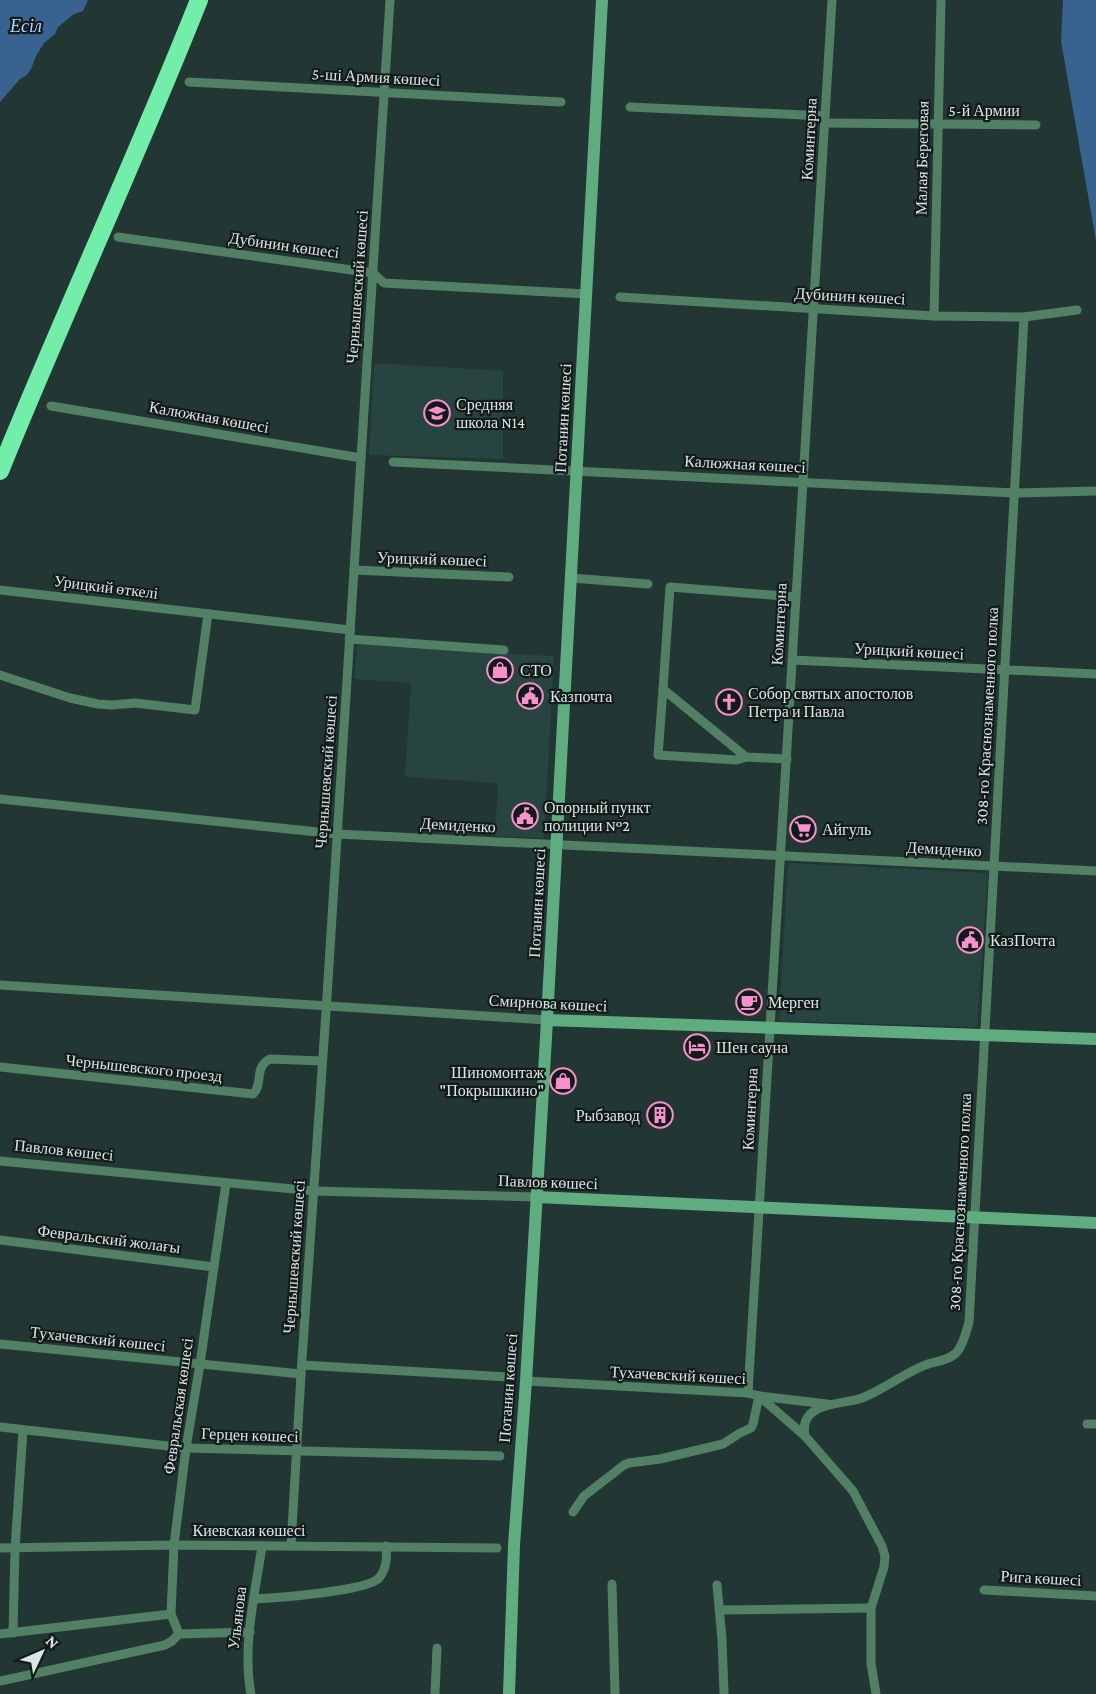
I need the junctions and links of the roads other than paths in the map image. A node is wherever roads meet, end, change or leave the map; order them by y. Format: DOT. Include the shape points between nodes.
graph roads {
  1 [pos="199,0"];
  2 [pos="390,0"];
  3 [pos="602,0"];
  4 [pos="832,0"];
  5 [pos="941,0"];
  6 [pos="189,82"];
  7 [pos="384,92"];
  8 [pos="561,102"];
  9 [pos="630,107"];
  10 [pos="825,120"];
  11 [pos="938,125"];
  12 [pos="1036,125"];
  13 [pos="118,237"];
  14 [pos="373,273"];
  15 [pos="587,294"];
  16 [pos="620,297"];
  17 [pos="814,309"];
  18 [pos="1077,310"];
  19 [pos="934,316"];
  20 [pos="1024,317"];
  21 [pos="51,406"];
  22 [pos="362,458"];
  23 [pos="393,462"];
  24 [pos="0,471"];
  25 [pos="576,471"];
  26 [pos="803,482"];
  27 [pos="1096,491"];
  28 [pos="1015,492"];
  29 [pos="354,570"];
  30 [pos="509,577"];
  31 [pos="571,578"];
  32 [pos="648,584"];
  33 [pos="0,590"];
  34 [pos="796,597"];
  35 [pos="208,614"];
  36 [pos="350,634"];
  37 [pos="504,650"];
  38 [pos="792,660"];
  39 [pos="1005,671"];
  40 [pos="1096,674"];
  41 [pos="0,675"];
  42 [pos="663,689"];
  43 [pos="746,757"];
  44 [pos="787,759"];
  45 [pos="0,799"];
  46 [pos="337,834"];
  47 [pos="556,845"];
  48 [pos="781,856"];
  49 [pos="994,866"];
  50 [pos="1096,871"];
  51 [pos="0,985"];
  52 [pos="326,1007"];
  53 [pos="547,1020"];
  54 [pos="770,1028"];
  55 [pos="985,1035"];
  56 [pos="1096,1040"];
  57 [pos="322,1061"];
  58 [pos="0,1067"];
  59 [pos="0,1161"];
  60 [pos="226,1183"];
  61 [pos="314,1191"];
  62 [pos="536,1197"];
  63 [pos="759,1208"];
  64 [pos="975,1218"];
  65 [pos="1096,1223"];
  66 [pos="0,1240"];
  67 [pos="214,1268"];
  68 [pos="966,1333"];
  69 [pos="0,1344"];
  70 [pos="200,1364"];
  71 [pos="301,1370"];
  72 [pos="508,1377"];
  73 [pos="526,1381"];
  74 [pos="748,1393"];
  75 [pos="759,1396"];
  76 [pos="829,1404"];
  77 [pos="0,1427"];
  78 [pos="23,1430"];
  79 [pos="805,1436"];
  80 [pos="186,1448"];
  81 [pos="297,1451"];
  82 [pos="500,1456"];
  83 [pos="573,1512"];
  84 [pos="174,1545"];
  85 [pos="262,1545"];
  86 [pos="291,1546"];
  87 [pos="386,1546"];
  88 [pos="0,1548"];
  89 [pos="497,1548"];
  90 [pos="15,1549"];
  91 [pos="612,1584"];
  92 [pos="717,1585"];
  93 [pos="984,1590"];
  94 [pos="1096,1596"];
  95 [pos="254,1599"];
  96 [pos="871,1608"];
  97 [pos="720,1610"];
  98 [pos="171,1614"];
  99 [pos="250,1632"];
  100 [pos="13,1633"];
  101 [pos="0,1634"];
  102 [pos="179,1634"];
  103 [pos="436,1648"];
  104 [pos="0,1681"];
  105 [pos="251,1694"];
  106 [pos="435,1694"];
  107 [pos="509,1694"];
  108 [pos="615,1694"];
  109 [pos="724,1694"];
  110 [pos="876,1694"];
  1 -- 24 [label="highway"];
  2 -- 7 [label="street, Чернышевский көшесі"];
  3 -- 15 [label="main road, Потанин көшесі"];
  4 -- 10 [label="street, Коминтерна"];
  5 -- 11 [label="street, Малая Береговая"];
  6 -- 7 [label="street, 5-ші Армия көшесі"];
  7 -- 8 [label="street, 5-ші Армия көшесі"];
  7 -- 14 [label="street, Чернышевский көшесі"];
  9 -- 10 [label="street, 5-й Армии"];
  10 -- 11 [label="street, 5-й Армии"];
  10 -- 17 [label="street, Коминтерна"];
  11 -- 12 [label="street, 5-й Армии"];
  11 -- 19 [label="street, Малая Береговая"];
  13 -- 14 [label="street, Дубинин көшесі"];
  14 -- 15 [label="street, Дубинин көшесі" via="384,283"];
  14 -- 22 [label="street, Чернышевский көшесі"];
  15 -- 25 [label="main road, Потанин көшесі"];
  16 -- 17 [label="street, Дубинин көшесі"];
  17 -- 19 [label="street, Дубинин көшесі"];
  17 -- 26 [label="street, Коминтерна"];
  18 -- 20 [label="street, Дубинин көшесі"];
  19 -- 20 [label="street, Дубинин көшесі"];
  20 -- 28 [label="street, 308-го Краснознаменного полка"];
  21 -- 22 [label="street, Калюжная көшесі"];
  22 -- 29 [label="street, Чернышевский көшесі"];
  23 -- 25 [label="street, Калюжная көшесі"];
  25 -- 26 [label="street, Калюжная көшесі"];
  25 -- 31 [label="main road, Потанин көшесі"];
  26 -- 28 [label="street, Калюжная көшесі"];
  26 -- 34 [label="street, Коминтерна"];
  27 -- 28 [label="street, Калюжная көшесі"];
  28 -- 39 [label="street, 308-го Краснознаменного полка"];
  29 -- 30 [label="street, Урицкий көшесі"];
  29 -- 36 [label="street, Чернышевский көшесі"];
  31 -- 32 [label="street"];
  31 -- 47 [label="main road, Потанин көшесі"];
  33 -- 35 [label="street, Урицкий өткелі"];
  34 -- 38 [label="street, Коминтерна"];
  34 -- 42 [label="street" via="670,587"];
  35 -- 36 [label="street, Урицкий өткелі"];
  35 -- 41 [label="street" via="195,710 135,703 98,704"];
  36 -- 37 [label="street, Урицкий өткелі"];
  36 -- 46 [label="street, Чернышевский көшесі"];
  38 -- 39 [label="street, Урицкий көшесі"];
  38 -- 44 [label="street, Коминтерна"];
  39 -- 40 [label="street, Урицкий көшесі"];
  39 -- 49 [label="street, 308-го Краснознаменного полка"];
  42 -- 43 [label="street"];
  42 -- 43 [label="street" via="658,755 737,760"];
  43 -- 44 [label="street"];
  44 -- 48 [label="street, Коминтерна"];
  45 -- 46 [label="street, Демиденко"];
  46 -- 47 [label="street, Демиденко"];
  46 -- 52 [label="street, Чернышевский көшесі"];
  47 -- 48 [label="street, Демиденко"];
  47 -- 53 [label="main road, Потанин көшесі"];
  48 -- 49 [label="street, Демиденко"];
  48 -- 54 [label="street, Коминтерна"];
  49 -- 50 [label="street, Демиденко"];
  49 -- 55 [label="street, 308-го Краснознаменного полка"];
  51 -- 52 [label="street, Смирнова көшесі"];
  52 -- 53 [label="street, Смирнова көшесі"];
  52 -- 57 [label="street, Чернышевский көшесі"];
  53 -- 54 [label="main road, Смирнова көшесі"];
  53 -- 62 [label="main road, Потанин көшесі"];
  54 -- 55 [label="main road, Смирнова көшесі"];
  54 -- 63 [label="street, Коминтерна"];
  55 -- 56 [label="main road, Смирнова көшесі"];
  55 -- 64 [label="street, 308-го Краснознаменного полка"];
  57 -- 58 [label="street, Чернышевского проезд" via="270,1059 260,1069 253,1094"];
  57 -- 61 [label="street, Чернышевский көшесі"];
  59 -- 60 [label="street, Павлов көшесі"];
  60 -- 61 [label="street, Павлов көшесі"];
  60 -- 67 [label="street, Февральская көшесі"];
  61 -- 62 [label="street, Павлов көшесі"];
  61 -- 71 [label="street, Чернышевский көшесі"];
  62 -- 63 [label="main road, Павлов көшесі"];
  62 -- 73 [label="main road, Потанин көшесі"];
  63 -- 64 [label="main road, Павлов көшесі"];
  63 -- 74 [label="street, Коминтерна"];
  64 -- 65 [label="main road, Павлов көшесі"];
  64 -- 68 [label="street, 308-го Краснознаменного полка"];
  66 -- 67 [label="street, Февральский жолағы"];
  67 -- 70 [label="street, Февральская көшесі"];
  68 -- 76 [label="street, Тухачевский көшесі" via="951,1358 927,1365 862,1398"];
  69 -- 70 [label="street, Тухачевский көшесі"];
  70 -- 71 [label="street, Тухачевский көшесі"];
  70 -- 80 [label="street, Февральская көшесі"];
  71 -- 72 [label="street, Тухачевский көшесі"];
  71 -- 81 [label="street, Чернышевский көшесі"];
  73 -- 74 [label="street, Тухачевский көшесі"];
  73 -- 107 [label="main road, Потанин көшесі" via="514,1545 517,1629"];
  74 -- 75 [label="street, Тухачевский көшесі"];
  75 -- 76 [label="street, Тухачевский көшесі"];
  75 -- 79 [label="street"];
  75 -- 83 [label="street" via="748,1431 723,1444 624,1465 584,1497"];
  76 -- 79 [label="street, Тухачевский көшесі" via="808,1418"];
  77 -- 78 [label="street, Герцен көшесі"];
  78 -- 80 [label="street, Герцен көшесі"];
  78 -- 90 [label="street"];
  79 -- 96 [label="street" via="853,1491 882,1546 884,1567"];
  80 -- 81 [label="street, Герцен көшесі"];
  80 -- 84 [label="street, Февральская көшесі"];
  81 -- 82 [label="street, Герцен көшесі"];
  81 -- 86 [label="street, Чернышевский көшесі"];
  84 -- 85 [label="street, Киевская көшесі"];
  84 -- 90 [label="street, Киевская көшесі"];
  84 -- 98 [label="street, Февральская көшесі"];
  85 -- 86 [label="street, Киевская көшесі"];
  85 -- 95 [label="street, Ульянова"];
  86 -- 87 [label="street, Киевская көшесі"];
  87 -- 89 [label="street, Киевская көшесі"];
  87 -- 95 [label="street" via="386,1565 373,1583 314,1594"];
  88 -- 90 [label="street, Киевская көшесі"];
  90 -- 100 [label="street"];
  91 -- 108 [label="street"];
  92 -- 97 [label="street"];
  93 -- 94 [label="street, Рига көшесі"];
  95 -- 99 [label="street, Ульянова"];
  96 -- 97 [label="street"];
  96 -- 110 [label="street" via="871,1663"];
  97 -- 109 [label="street"];
  98 -- 100 [label="street"];
  98 -- 102 [label="street, Февральская көшесі"];
  99 -- 102 [label="street"];
  99 -- 105 [label="street, Ульянова" via="247,1674"];
  100 -- 101 [label="street"];
  102 -- 104 [label="street" via="165,1645"];
  103 -- 106 [label="street"];
}
